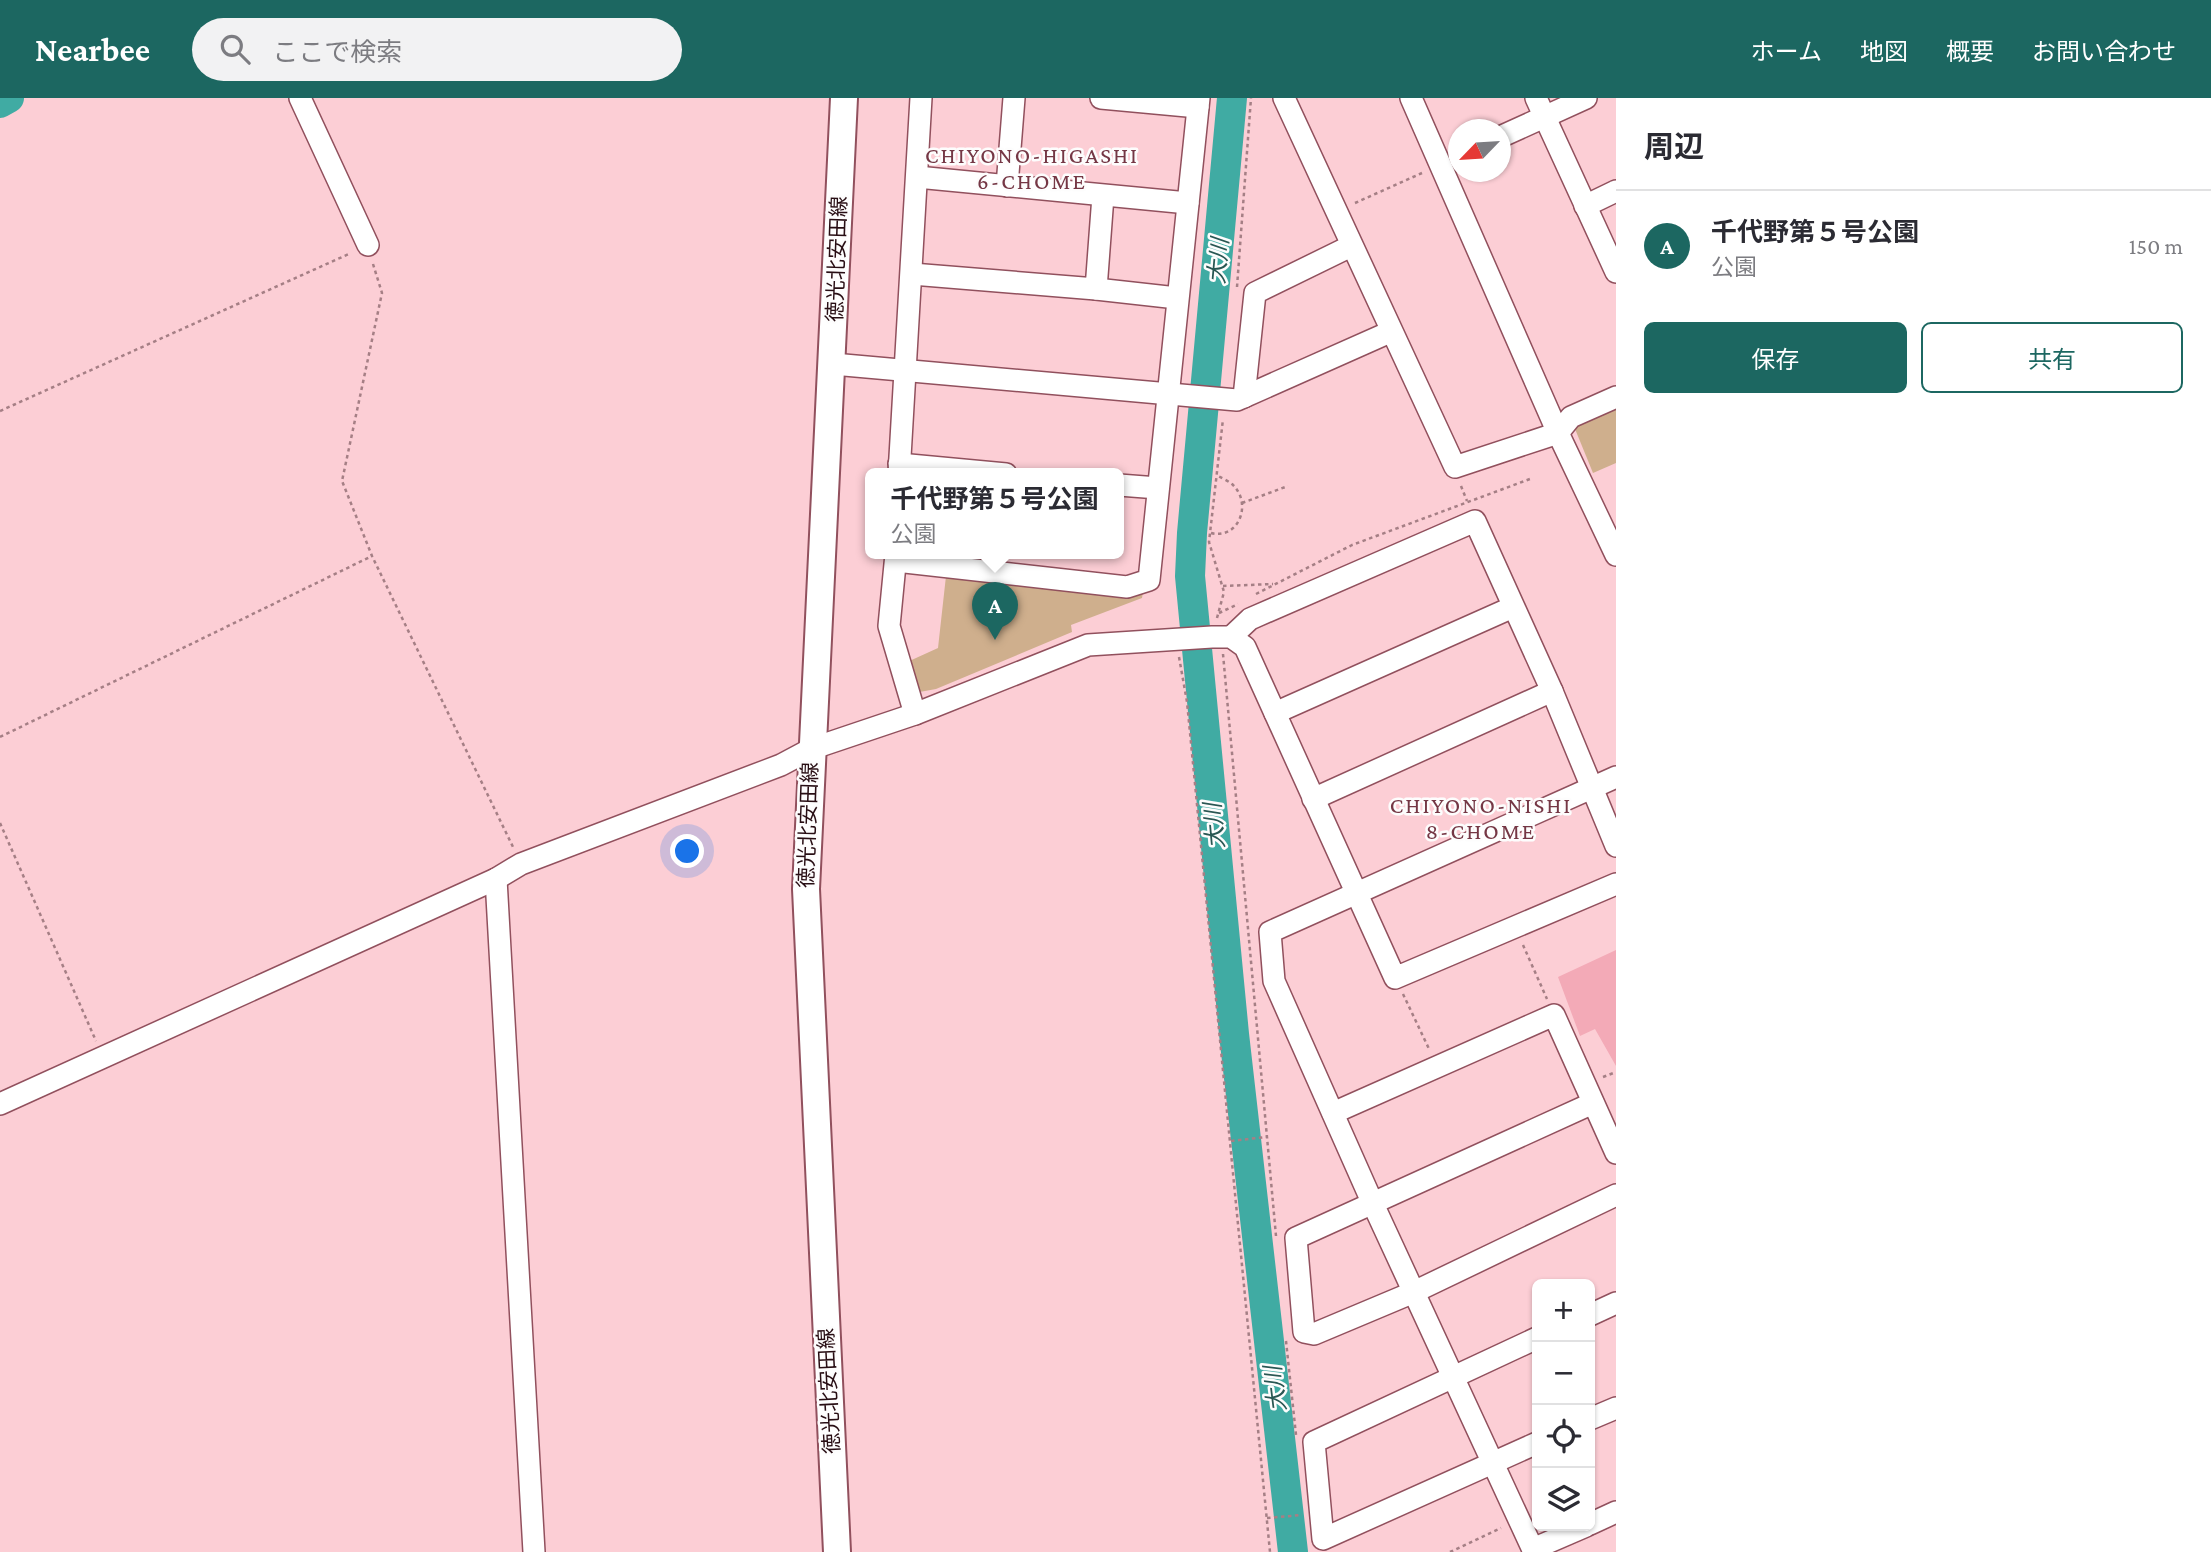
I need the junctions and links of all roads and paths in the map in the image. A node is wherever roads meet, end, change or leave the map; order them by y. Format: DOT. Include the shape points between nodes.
graph roads {
  1 [pos="300,98"];
  2 [pos="844,98"];
  3 [pos="922,98"];
  4 [pos="1014,98"];
  5 [pos="1101,98"];
  6 [pos="1284,98"];
  7 [pos="1411,98"];
  8 [pos="1586,98"];
  9 [pos="1198,103"];
  10 [pos="1540,107"];
  11 [pos="1511,129"];
  12 [pos="1448,158"];
  13 [pos="1448,160"];
  14 [pos="917,177"];
  15 [pos="1458,182"];
  16 [pos="1007,186"];
  17 [pos="1616,191"];
  18 [pos="1103,196"];
  19 [pos="1188,203"];
  20 [pos="1585,206"];
  21 [pos="1336,211"];
  22 [pos="368,245"];
  23 [pos="1351,246"];
  24 [pos="1616,272"];
  25 [pos="912,274"];
  26 [pos="1096,289"];
  27 [pos="1177,298"];
  28 [pos="1391,332"];
  29 [pos="833,364"];
  30 [pos="905,369"];
  31 [pos="1173,393"];
  32 [pos="1244,397"];
  33 [pos="1616,397"];
  34 [pos="0,411"];
  35 [pos="1558,433"];
  36 [pos="899,468"];
  37 [pos="1217,475"];
  38 [pos="1530,479"];
  39 [pos="1124,485"];
  40 [pos="1288,486"];
  41 [pos="1158,488"];
  42 [pos="1242,503"];
  43 [pos="1211,533"];
  44 [pos="1616,555"];
  45 [pos="372,556"];
  46 [pos="896,559"];
  47 [pos="904,559"];
  48 [pos="1275,584"];
  49 [pos="1223,586"];
  50 [pos="1252,596"];
  51 [pos="1241,602"];
  52 [pos="1513,607"];
  53 [pos="1219,613"];
  54 [pos="1222,637"];
  55 [pos="1180,639"];
  56 [pos="1552,691"];
  57 [pos="1275,713"];
  58 [pos="915,714"];
  59 [pos="0,737"];
  60 [pos="811,748"];
  61 [pos="1616,777"];
  62 [pos="1592,788"];
  63 [pos="1313,799"];
  64 [pos="0,823"];
  65 [pos="1616,846"];
  66 [pos="521,864"];
  67 [pos="496,879"];
  68 [pos="1616,884"];
  69 [pos="1355,893"];
  70 [pos="1515,927"];
  71 [pos="1395,978"];
  72 [pos="1554,1015"];
  73 [pos="102,1056"];
  74 [pos="1437,1067"];
  75 [pos="1593,1103"];
  76 [pos="0,1104"];
  77 [pos="1332,1113"];
  78 [pos="1266,1137"];
  79 [pos="1231,1141"];
  80 [pos="1616,1153"];
  81 [pos="1616,1195"];
  82 [pos="1373,1204"];
  83 [pos="1277,1249"];
  84 [pos="1414,1292"];
  85 [pos="1616,1303"];
  86 [pos="1595,1313"];
  87 [pos="1285,1328"];
  88 [pos="1532,1340"];
  89 [pos="1453,1376"];
  90 [pos="1616,1408"];
  91 [pos="1595,1417"];
  92 [pos="1296,1435"];
  93 [pos="1532,1445"];
  94 [pos="1493,1462"];
  95 [pos="1616,1512"];
  96 [pos="1303,1515"];
  97 [pos="1267,1518"];
  98 [pos="1520,1520"];
  99 [pos="1595,1522"];
  100 [pos="1576,1531"];
  101 [pos="1534,1551"];
  102 [pos="534,1552"];
  103 [pos="837,1552"];
  104 [pos="1270,1552"];
  105 [pos="1450,1552"];
  1 -- 22 [label="street"];
  2 -- 29 [label="main road, 徳光北安田線"];
  3 -- 14 [label="street"];
  4 -- 16 [label="street"];
  5 -- 9 [label="street"];
  6 -- 21 [label="street"];
  7 -- 12 [label="street"];
  8 -- 10 [label="street"];
  9 -- 19 [label="street"];
  10 -- 11 [label="street"];
  10 -- 20 [label="street"];
  13 -- 21 [label="path"];
  14 -- 16 [label="street"];
  14 -- 25 [label="street"];
  15 -- 35 [label="street"];
  16 -- 18 [label="street"];
  17 -- 20 [label="street"];
  18 -- 19 [label="street"];
  18 -- 26 [label="street"];
  19 -- 27 [label="street"];
  20 -- 24 [label="street"];
  21 -- 23 [label="street"];
  22 -- 34 [label="path"];
  22 -- 45 [label="path" via="382,293 342,481"];
  23 -- 28 [label="street"];
  23 -- 32 [label="street" via="1255,293"];
  25 -- 26 [label="street"];
  25 -- 30 [label="street"];
  26 -- 27 [label="street"];
  27 -- 31 [label="street"];
  28 -- 32 [label="street"];
  28 -- 35 [label="street" via="1455,467"];
  29 -- 30 [label="street"];
  29 -- 60 [label="main road, 徳光北安田線"];
  30 -- 31 [label="street"];
  30 -- 36 [label="street"];
  31 -- 32 [label="street"];
  31 -- 41 [label="street"];
  33 -- 35 [label="street" via="1571,417"];
  35 -- 44 [label="street"];
  37 -- 42 [label="path" via="1233,485"];
  38 -- 48 [label="path" via="1352,545"];
  39 -- 41 [label="street"];
  40 -- 42 [label="path"];
  41 -- 47 [label="street" via="1149,580 1127,587"];
  42 -- 43 [label="path" via="1244,511 1238,523 1218,535"];
  45 -- 59 [label="path"];
  45 -- 66 [label="path"];
  46 -- 58 [label="street" via="888,626"];
  48 -- 49 [label="path"];
  48 -- 50 [label="path"];
  51 -- 53 [label="path"];
  52 -- 54 [label="street" via="1475,521 1250,618"];
  52 -- 56 [label="street"];
  52 -- 57 [label="street"];
  54 -- 55 [label="street"];
  54 -- 57 [label="street" via="1245,648"];
  54 -- 78 [label="path"];
  55 -- 58 [label="street" via="1088,645"];
  55 -- 79 [label="path"];
  56 -- 62 [label="street"];
  56 -- 63 [label="street"];
  57 -- 63 [label="street"];
  58 -- 60 [label="street"];
  60 -- 66 [label="street" via="781,765"];
  60 -- 103 [label="main road, 徳光北安田線" via="806,889"];
  61 -- 62 [label="street"];
  62 -- 65 [label="street"];
  62 -- 69 [label="street"];
  63 -- 69 [label="street"];
  64 -- 73 [label="path"];
  66 -- 67 [label="street"];
  67 -- 73 [label="street"];
  67 -- 102 [label="street"];
  68 -- 70 [label="street"];
  69 -- 71 [label="street"];
  69 -- 77 [label="street" via="1270,932 1274,981"];
  70 -- 71 [label="street"];
  70 -- 72 [label="path"];
  71 -- 74 [label="path"];
  72 -- 74 [label="street"];
  72 -- 75 [label="street"];
  73 -- 76 [label="street"];
  74 -- 77 [label="street"];
  75 -- 80 [label="street"];
  75 -- 82 [label="street"];
  77 -- 82 [label="street"];
  78 -- 79 [label="path"];
  78 -- 83 [label="path"];
  79 -- 97 [label="path"];
  81 -- 84 [label="street"];
  82 -- 84 [label="street"];
  82 -- 84 [label="street" via="1296,1238 1304,1332 1314,1334"];
  84 -- 89 [label="street"];
  85 -- 86 [label="street"];
  87 -- 92 [label="path"];
  88 -- 89 [label="street"];
  89 -- 94 [label="street"];
  89 -- 94 [label="street" via="1314,1442 1323,1539"];
  90 -- 91 [label="street"];
  93 -- 94 [label="street"];
  94 -- 98 [label="street"];
  95 -- 99 [label="street"];
  96 -- 97 [label="path"];
  97 -- 104 [label="path"];
  98 -- 101 [label="street"];
  98 -- 105 [label="path"];
  100 -- 101 [label="street"];
}
